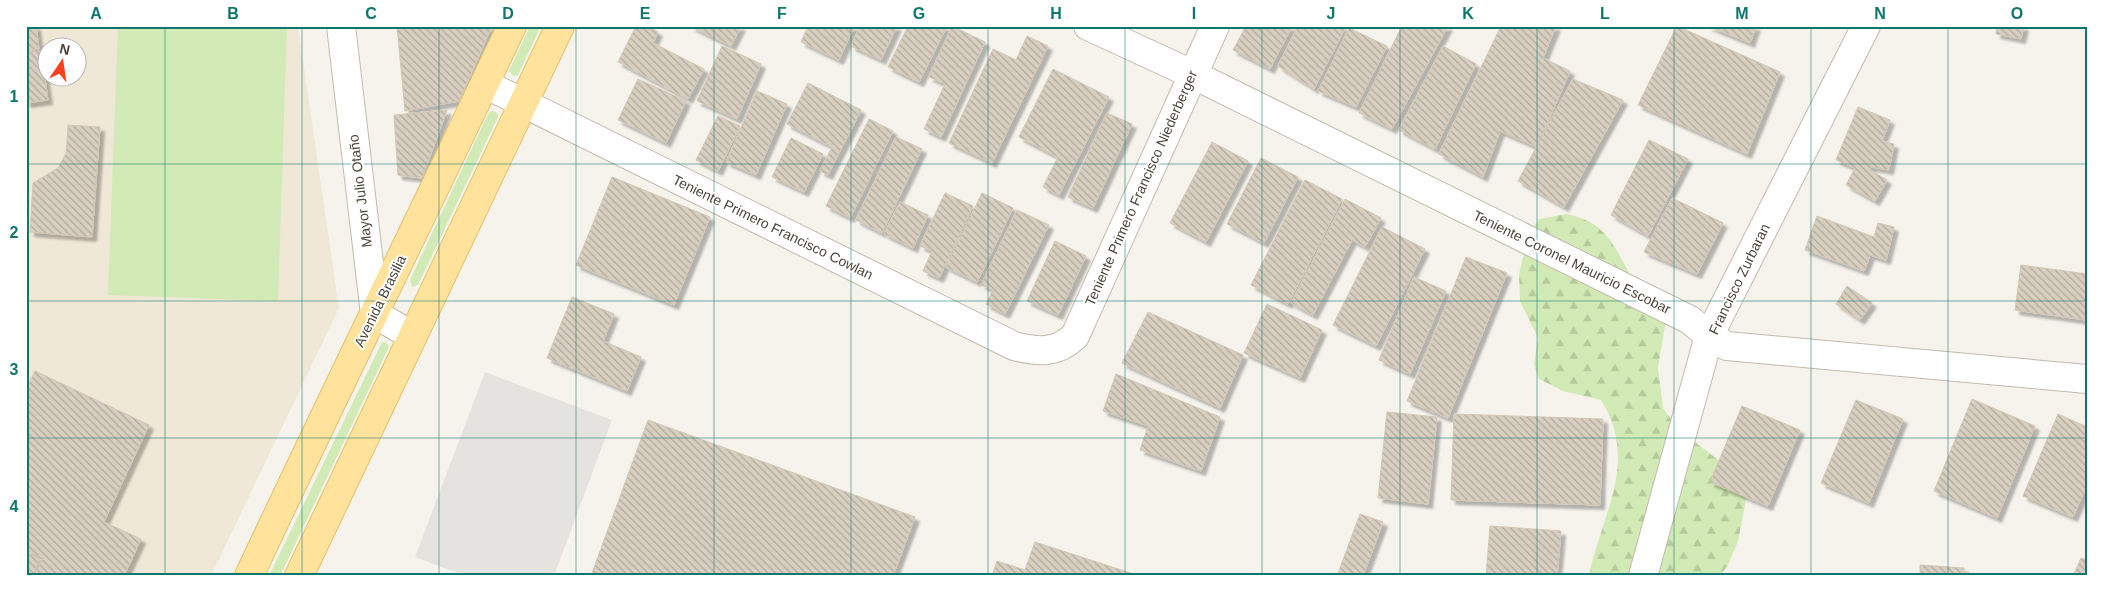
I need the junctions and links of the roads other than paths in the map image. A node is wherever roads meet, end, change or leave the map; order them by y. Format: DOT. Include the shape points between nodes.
graph roads {
  1 [pos="341,26"];
  2 [pos="512,26"];
  3 [pos="560,26"];
  4 [pos="1088,26"];
  5 [pos="1214,26"];
  6 [pos="1866,26"];
  7 [pos="1192,74"];
  8 [pos="485,84"];
  9 [pos="523,103"];
  10 [pos="375,314"];
  11 [pos="411,335"];
  12 [pos="1709,336"];
  13 [pos="1064,346"];
  14 [pos="2087,379"];
  15 [pos="249,576"];
  16 [pos="298,576"];
  17 [pos="1643,576"];
  1 -- 10 [label="street, Mayor Julio Otaño"];
  2 -- 8 [label="main road, Avenida Brasilia"];
  3 -- 9 [label="main road"];
  4 -- 7 [label="street, Teniente Coronel Mauricio Escobar"];
  5 -- 7 [label="street, Teniente Primero Francisco Niederberger"];
  6 -- 12 [label="street, Francisco Zurbaran"];
  7 -- 12 [label="street, Teniente Coronel Mauricio Escobar" via="1690,320"];
  7 -- 13 [label="street, Teniente Primero Francisco Niederberger" via="1075,336"];
  8 -- 9 [label="street, Teniente Primero Francisco Cowlan"];
  8 -- 10 [label="main road, Avenida Brasilia"];
  9 -- 11 [label="main road"];
  9 -- 13 [label="street, Teniente Primero Francisco Cowlan" via="1014,346 1035,352"];
  10 -- 11 [label="street"];
  10 -- 15 [label="main road, Avenida Brasilia"];
  11 -- 16 [label="main road"];
  12 -- 14 [label="street, Teniente Coronel Mauricio Escobar" via="1734,348"];
  12 -- 17 [label="street, Francisco Zurbaran"];
}
